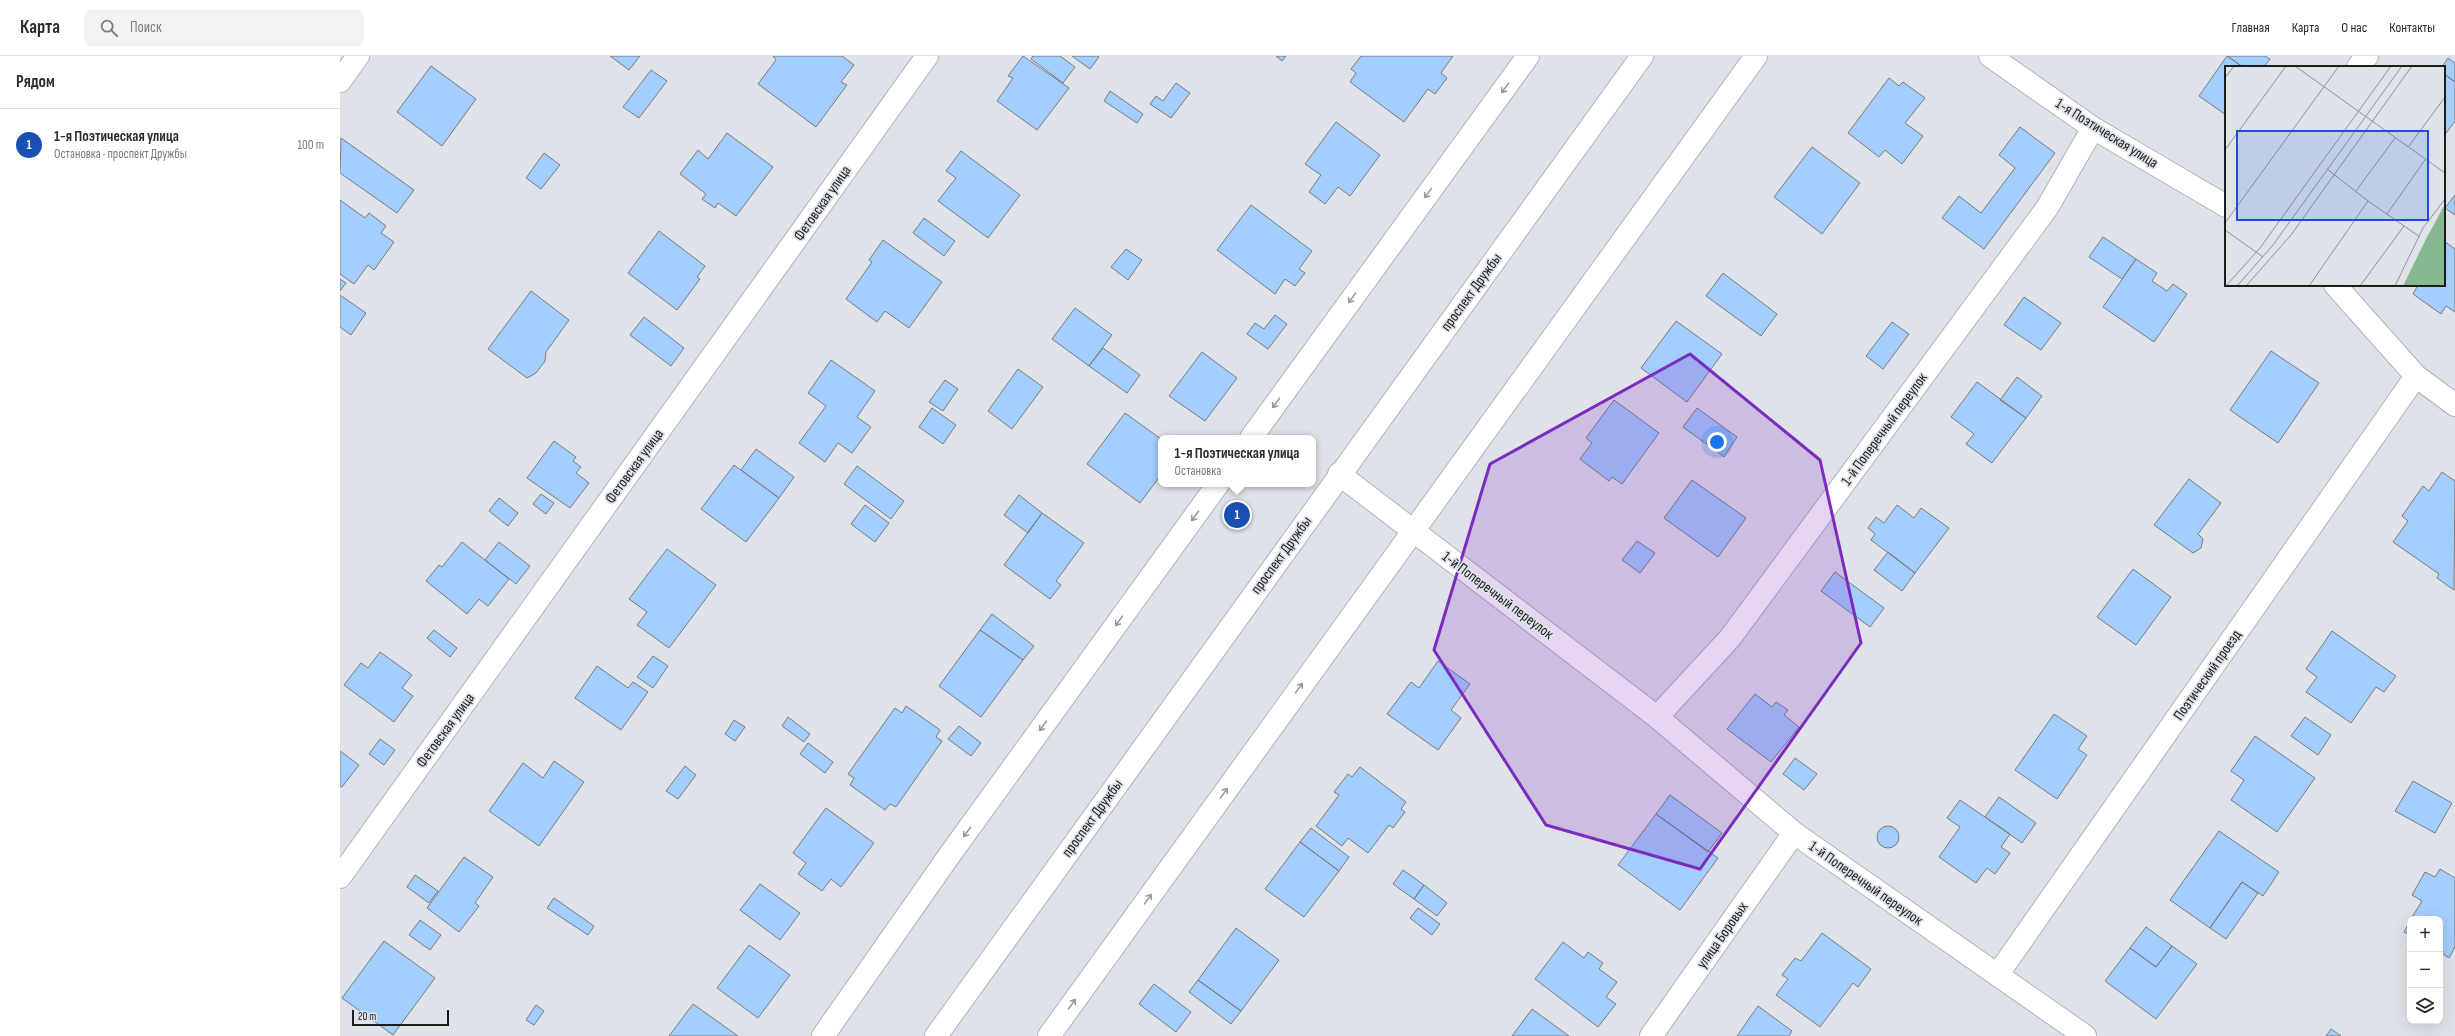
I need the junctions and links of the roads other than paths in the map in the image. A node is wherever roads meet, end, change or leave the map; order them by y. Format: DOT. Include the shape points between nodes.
graph roads {
  1 [pos="358,56"];
  2 [pos="927,56"];
  3 [pos="1528,56"];
  4 [pos="1642,56"];
  5 [pos="1756,56"];
  6 [pos="1990,56"];
  7 [pos="2367,56"];
  8 [pos="2359,66"];
  9 [pos="340,82"];
  10 [pos="2093,128"];
  11 [pos="2225,205"];
  12 [pos="2336,286"];
  13 [pos="2416,376"];
  14 [pos="2455,405"];
  15 [pos="1253,435"];
  16 [pos="1339,474"];
  17 [pos="1216,487"];
  18 [pos="1413,530"];
  19 [pos="1657,717"];
  20 [pos="1794,833"];
  21 [pos="340,876"];
  22 [pos="1998,974"];
  23 [pos="823,1036"];
  24 [pos="936,1036"];
  25 [pos="1049,1036"];
  26 [pos="1651,1036"];
  27 [pos="2085,1036"];
  1 -- 9 [label="street"];
  2 -- 21 [label="street, Фетовская улица"];
  3 -- 15 [label="street, one-way"];
  4 -- 16 [label="street, проспект Дружбы"];
  5 -- 18 [label="street"];
  6 -- 10 [label="street, 1-я Поэтическая улица"];
  7 -- 8 [label="street"];
  10 -- 11 [label="street, 1-я Поэтическая улица"];
  10 -- 19 [label="street, 1-й Поперечный переулок" via="2047,208 1730,638"];
  12 -- 13 [label="street"];
  13 -- 14 [label="street"];
  13 -- 22 [label="street, Поэтический проезд"];
  16 -- 18 [label="street, 1-й Поперечный переулок"];
  16 -- 24 [label="street, проспект Дружбы"];
  17 -- 23 [label="street, one-way"];
  18 -- 19 [label="street, 1-й Поперечный переулок"];
  25 -- 18 [label="street, one-way"];
  19 -- 20 [label="street, 1-й Поперечный переулок"];
  20 -- 22 [label="street, 1-й Поперечный переулок"];
  20 -- 26 [label="street, улица Боровых"];
  22 -- 27 [label="street, 1-й Поперечный переулок"];
}
